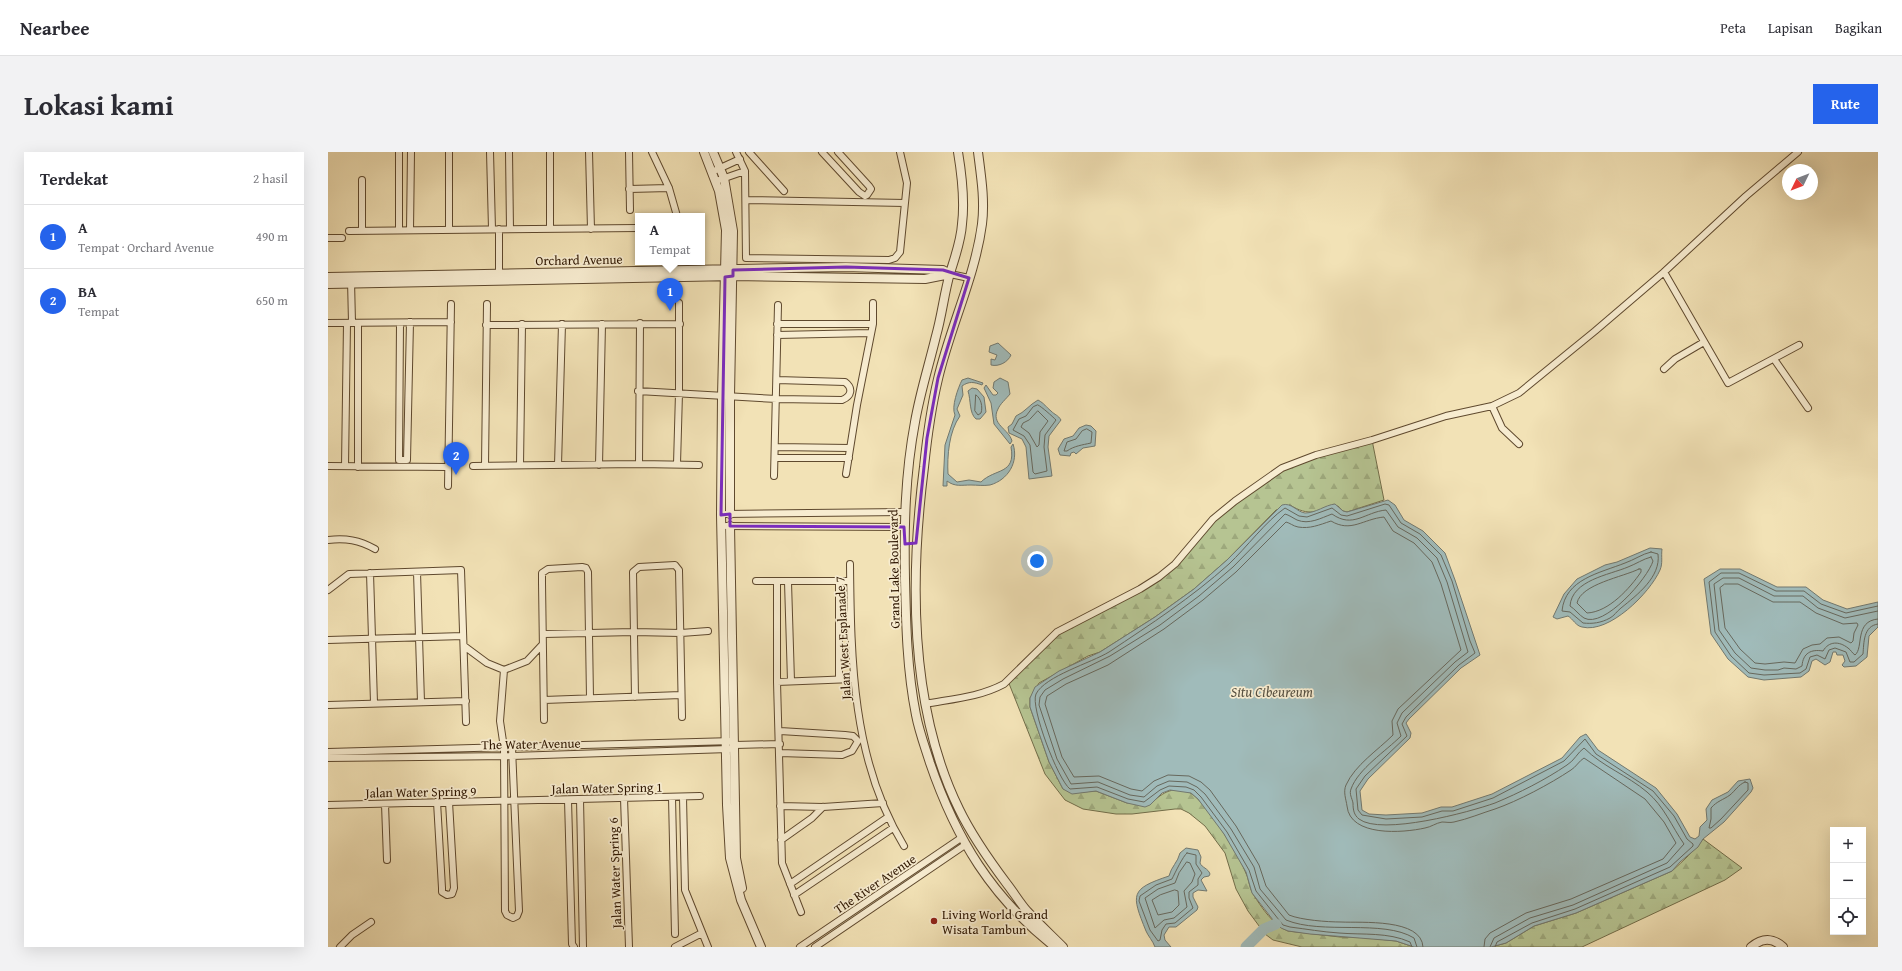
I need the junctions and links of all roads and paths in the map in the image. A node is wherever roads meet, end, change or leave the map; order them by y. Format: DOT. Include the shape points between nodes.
graph roads {
  1 [pos="399,152"];
  2 [pos="411,152"];
  3 [pos="449,152"];
  4 [pos="490,152"];
  5 [pos="509,152"];
  6 [pos="550,152"];
  7 [pos="589,152"];
  8 [pos="629,152"];
  9 [pos="652,152"];
  10 [pos="704,152"];
  11 [pos="712,152"];
  12 [pos="736,152"];
  13 [pos="749,152"];
  14 [pos="822,152"];
  15 [pos="838,152"];
  16 [pos="900,152"];
  17 [pos="958,152"];
  18 [pos="978,152"];
  19 [pos="1798,152"];
  20 [pos="740,159"];
  21 [pos="721,168"];
  22 [pos="713,171"];
  23 [pos="745,171"];
  24 [pos="720,179"];
  25 [pos="362,180"];
  26 [pos="669,188"];
  27 [pos="629,189"];
  28 [pos="784,191"];
  29 [pos="746,200"];
  30 [pos="905,203"];
  31 [pos="630,210"];
  32 [pos="676,213"];
  33 [pos="635,228"];
  34 [pos="496,229"];
  35 [pos="510,229"];
  36 [pos="550,229"];
  37 [pos="591,229"];
  38 [pos="349,230"];
  39 [pos="362,230"];
  40 [pos="399,230"];
  41 [pos="410,230"];
  42 [pos="449,230"];
  43 [pos="328,238"];
  44 [pos="342,238"];
  45 [pos="1664,272"];
  46 [pos="729,273"];
  47 [pos="950,274"];
  48 [pos="328,277"];
  49 [pos="499,277"];
  50 [pos="970,278"];
  51 [pos="351,281"];
  52 [pos="328,284"];
  53 [pos="680,303"];
  54 [pos="873,303"];
  55 [pos="451,304"];
  56 [pos="487,304"];
  57 [pos="778,304"];
  58 [pos="400,322"];
  59 [pos="410,322"];
  60 [pos="450,322"];
  61 [pos="328,323"];
  62 [pos="352,323"];
  63 [pos="640,323"];
  64 [pos="522,324"];
  65 [pos="562,324"];
  66 [pos="602,324"];
  67 [pos="680,324"];
  68 [pos="777,324"];
  69 [pos="873,324"];
  70 [pos="486,325"];
  71 [pos="870,333"];
  72 [pos="777,335"];
  73 [pos="1704,342"];
  74 [pos="1799,345"];
  75 [pos="1774,360"];
  76 [pos="1664,369"];
  77 [pos="777,380"];
  78 [pos="638,391"];
  79 [pos="680,393"];
  80 [pos="726,396"];
  81 [pos="777,399"];
  82 [pos="1492,406"];
  83 [pos="1808,408"];
  84 [pos="1519,444"];
  85 [pos="775,447"];
  86 [pos="850,448"];
  87 [pos="775,458"];
  88 [pos="849,458"];
  89 [pos="599,464"];
  90 [pos="639,464"];
  91 [pos="677,464"];
  92 [pos="520,465"];
  93 [pos="558,465"];
  94 [pos="328,466"];
  95 [pos="344,466"];
  96 [pos="473,466"];
  97 [pos="485,466"];
  98 [pos="699,466"];
  99 [pos="358,467"];
  100 [pos="448,467"];
  101 [pos="846,474"];
  102 [pos="774,476"];
  103 [pos="448,486"];
  104 [pos="906,491"];
  105 [pos="921,492"];
  106 [pos="904,512"];
  107 [pos="721,514"];
  108 [pos="730,514"];
  109 [pos="726,526"];
  110 [pos="904,527"];
  111 [pos="328,540"];
  112 [pos="916,543"];
  113 [pos="905,544"];
  114 [pos="375,549"];
  115 [pos="850,564"];
  116 [pos="417,572"];
  117 [pos="370,573"];
  118 [pos="756,581"];
  119 [pos="840,581"];
  120 [pos="850,581"];
  121 [pos="777,582"];
  122 [pos="788,582"];
  123 [pos="328,590"];
  124 [pos="708,631"];
  125 [pos="634,632"];
  126 [pos="681,633"];
  127 [pos="544,634"];
  128 [pos="589,634"];
  129 [pos="464,636"];
  130 [pos="419,637"];
  131 [pos="372,639"];
  132 [pos="328,640"];
  133 [pos="542,645"];
  134 [pos="464,646"];
  135 [pos="504,670"];
  136 [pos="839,679"];
  137 [pos="853,679"];
  138 [pos="777,682"];
  139 [pos="791,682"];
  140 [pos="681,695"];
  141 [pos="635,697"];
  142 [pos="590,698"];
  143 [pos="544,700"];
  144 [pos="466,701"];
  145 [pos="421,702"];
  146 [pos="374,703"];
  147 [pos="925,704"];
  148 [pos="328,705"];
  149 [pos="682,717"];
  150 [pos="544,720"];
  151 [pos="466,722"];
  152 [pos="780,731"];
  153 [pos="695,742"];
  154 [pos="780,744"];
  155 [pos="726,745"];
  156 [pos="735,745"];
  157 [pos="504,748"];
  158 [pos="512,748"];
  159 [pos="695,751"];
  160 [pos="328,752"];
  161 [pos="780,753"];
  162 [pos="504,756"];
  163 [pos="512,756"];
  164 [pos="328,758"];
  165 [pos="700,796"];
  166 [pos="672,797"];
  167 [pos="683,797"];
  168 [pos="624,798"];
  169 [pos="580,799"];
  170 [pos="568,800"];
  171 [pos="505,801"];
  172 [pos="514,801"];
  173 [pos="437,802"];
  174 [pos="449,802"];
  175 [pos="883,803"];
  176 [pos="385,804"];
  177 [pos="328,805"];
  178 [pos="780,806"];
  179 [pos="823,807"];
  180 [pos="888,817"];
  181 [pos="893,828"];
  182 [pos="781,840"];
  183 [pos="963,842"];
  184 [pos="904,846"];
  185 [pos="386,860"];
  186 [pos="790,884"];
  187 [pos="794,895"];
  188 [pos="801,912"];
  189 [pos="371,922"];
  190 [pos="702,933"];
  191 [pos="675,934"];
  192 [pos="1038,934"];
  193 [pos="340,947"];
  194 [pos="574,947"];
  195 [pos="583,947"];
  196 [pos="629,947"];
  197 [pos="675,947"];
  198 [pos="708,947"];
  199 [pos="761,947"];
  200 [pos="767,947"];
  201 [pos="800,947"];
  202 [pos="815,947"];
  203 [pos="1047,947"];
  204 [pos="1055,947"];
  205 [pos="1063,947"];
  206 [pos="1751,947"];
  207 [pos="1783,947"];
  1 -- 40 [label="street"];
  2 -- 41 [label="street"];
  3 -- 42 [label="street"];
  4 -- 34 [label="street"];
  5 -- 35 [label="street"];
  6 -- 36 [label="street"];
  7 -- 37 [label="street"];
  8 -- 27 [label="street"];
  9 -- 26 [label="street"];
  10 -- 22 [label="street"];
  11 -- 21 [label="street"];
  12 -- 20 [label="street"];
  13 -- 28 [label="street"];
  14 -- 15 [label="street" via="859,192 865,196 870,193 869,186"];
  16 -- 30 [label="street" via="907,183"];
  17 -- 47 [label="street, Grand Lake Boulevard" via="962,178 962,224"];
  18 -- 50 [label="street, Grand Lake Boulevard" via="983,214"];
  19 -- 45 [label="street"];
  20 -- 21 [label="street"];
  20 -- 23 [label="street"];
  21 -- 22 [label="street"];
  21 -- 24 [label="street"];
  22 -- 24 [label="street"];
  23 -- 24 [label="street"];
  23 -- 29 [label="street"];
  24 -- 46 [label="street"];
  25 -- 39 [label="street"];
  26 -- 27 [label="street"];
  26 -- 32 [label="street"];
  27 -- 31 [label="street"];
  29 -- 30 [label="street"];
  29 -- 30 [label="street" via="745,255 751,259 895,258 900,252"];
  33 -- 37 [label="street"];
  34 -- 35 [label="street"];
  34 -- 42 [label="street"];
  34 -- 49 [label="street"];
  35 -- 36 [label="street"];
  36 -- 37 [label="street"];
  38 -- 39 [label="street"];
  39 -- 40 [label="street"];
  40 -- 41 [label="street"];
  41 -- 42 [label="street"];
  43 -- 44 [label="street"];
  45 -- 73 [label="street"];
  45 -- 82 [label="street" via="1528,386"];
  46 -- 47 [label="street, Orchard Avenue" via="846,267 943,270"];
  46 -- 49 [label="street, Orchard Avenue"];
  46 -- 80 [label="street"];
  47 -- 50 [label="street, Orchard Avenue"];
  47 -- 104 [label="street, Grand Lake Boulevard" via="915,422 907,463"];
  48 -- 51 [label="street, Orchard Avenue"];
  49 -- 51 [label="street, Orchard Avenue"];
  50 -- 105 [label="street, Grand Lake Boulevard" via="938,378"];
  51 -- 52 [label="street, Orchard Avenue"];
  51 -- 62 [label="street"];
  53 -- 67 [label="street"];
  54 -- 69 [label="street"];
  55 -- 60 [label="street"];
  56 -- 70 [label="street"];
  57 -- 68 [label="street"];
  58 -- 59 [label="street"];
  58 -- 59 [label="street" via="399,460 404,461 407,460"];
  58 -- 62 [label="street"];
  59 -- 60 [label="street"];
  60 -- 100 [label="street"];
  61 -- 62 [label="street"];
  62 -- 95 [label="street"];
  62 -- 99 [label="street"];
  63 -- 66 [label="street"];
  63 -- 67 [label="street"];
  63 -- 78 [label="street"];
  64 -- 65 [label="street"];
  64 -- 70 [label="street"];
  64 -- 92 [label="street"];
  65 -- 66 [label="street"];
  65 -- 93 [label="street"];
  66 -- 89 [label="street"];
  67 -- 79 [label="street"];
  68 -- 69 [label="street"];
  68 -- 72 [label="street"];
  69 -- 71 [label="street"];
  70 -- 97 [label="street"];
  71 -- 72 [label="street"];
  71 -- 86 [label="street"];
  72 -- 77 [label="street"];
  73 -- 75 [label="street" via="1728,383"];
  73 -- 76 [label="street" via="1675,359"];
  74 -- 75 [label="street"];
  75 -- 83 [label="street"];
  77 -- 81 [label="street"];
  77 -- 81 [label="street" via="844,382 851,391 842,400"];
  78 -- 79 [label="street"];
  78 -- 90 [label="street"];
  79 -- 80 [label="street"];
  79 -- 91 [label="street"];
  80 -- 81 [label="street"];
  80 -- 107 [label="street"];
  80 -- 108 [label="street"];
  81 -- 85 [label="street"];
  82 -- 84 [label="street" via="1502,428"];
  82 -- 147 [label="street" via="1446,416 1365,442 1316,454 1282,468 1213,518 1175,564 1159,577 1056,632 1004,684 993,690"];
  85 -- 86 [label="street"];
  85 -- 87 [label="street"];
  86 -- 88 [label="street"];
  87 -- 88 [label="street"];
  87 -- 102 [label="street"];
  88 -- 101 [label="street"];
  89 -- 90 [label="street"];
  89 -- 93 [label="street"];
  90 -- 91 [label="street"];
  91 -- 98 [label="street"];
  92 -- 93 [label="street"];
  92 -- 97 [label="street"];
  94 -- 95 [label="street"];
  95 -- 99 [label="street"];
  96 -- 97 [label="street"];
  99 -- 100 [label="street"];
  100 -- 103 [label="street"];
  104 -- 105 [label="street"];
  104 -- 106 [label="street, Grand Lake Boulevard"];
  105 -- 112 [label="street, Grand Lake Boulevard"];
  106 -- 108 [label="street"];
  106 -- 110 [label="street, Grand Lake Boulevard"];
  107 -- 108 [label="street"];
  107 -- 109 [label="street"];
  108 -- 109 [label="street"];
  109 -- 110 [label="street"];
  109 -- 155 [label="street"];
  109 -- 156 [label="street"];
  110 -- 113 [label="street, Grand Lake Boulevard"];
  111 -- 114 [label="street" via="350,539"];
  112 -- 113 [label="street"];
  112 -- 147 [label="street, Grand Lake Boulevard" via="918,641"];
  113 -- 183 [label="street, Grand Lake Boulevard" via="907,640 916,716 937,784"];
  115 -- 120 [label="street, Jalan West Esplanade 7"];
  116 -- 117 [label="street"];
  116 -- 129 [label="street" via="461,570"];
  116 -- 130 [label="street"];
  117 -- 123 [label="street" via="349,574"];
  117 -- 131 [label="street"];
  118 -- 121 [label="street"];
  119 -- 120 [label="street"];
  119 -- 122 [label="street"];
  119 -- 136 [label="street"];
  120 -- 137 [label="street, Jalan West Esplanade 7"];
  121 -- 122 [label="street"];
  121 -- 138 [label="street"];
  122 -- 139 [label="street"];
  124 -- 126 [label="street"];
  125 -- 126 [label="street"];
  125 -- 126 [label="street" via="633,572 639,567 675,565 679,570"];
  125 -- 128 [label="street"];
  125 -- 141 [label="street"];
  126 -- 140 [label="street"];
  127 -- 128 [label="street"];
  127 -- 128 [label="street" via="542,573 548,569 582,567 588,572"];
  127 -- 133 [label="street"];
  128 -- 142 [label="street"];
  129 -- 130 [label="street"];
  129 -- 134 [label="street"];
  130 -- 131 [label="street"];
  130 -- 145 [label="street"];
  131 -- 132 [label="street"];
  131 -- 146 [label="street"];
  133 -- 135 [label="street" via="527,661"];
  133 -- 143 [label="street"];
  134 -- 135 [label="street" via="487,664"];
  134 -- 144 [label="street"];
  135 -- 157 [label="street" via="500,721"];
  136 -- 137 [label="street"];
  136 -- 139 [label="street"];
  137 -- 175 [label="street, Jalan West Esplanade 7" via="869,765"];
  138 -- 139 [label="street"];
  138 -- 152 [label="street"];
  140 -- 141 [label="street"];
  140 -- 149 [label="street"];
  141 -- 142 [label="street"];
  142 -- 143 [label="street"];
  143 -- 150 [label="street"];
  144 -- 145 [label="street"];
  144 -- 151 [label="street"];
  145 -- 146 [label="street"];
  146 -- 148 [label="street"];
  147 -- 205 [label="street, Grand Lake Boulevard" via="931,733 947,781 972,834 1027,910"];
  152 -- 154 [label="street"];
  152 -- 161 [label="street" via="849,735 858,741 852,751 842,755"];
  153 -- 155 [label="street, The Water Avenue"];
  153 -- 158 [label="street, The Water Avenue"];
  153 -- 159 [label="street"];
  154 -- 156 [label="street, The Water Avenue"];
  154 -- 161 [label="street"];
  155 -- 156 [label="street, The Water Avenue"];
  155 -- 159 [label="street, The Water Avenue"];
  155 -- 199 [label="street" via="730,858 741,900"];
  156 -- 200 [label="street" via="736,858 746,900"];
  157 -- 158 [label="street, The Water Avenue"];
  157 -- 160 [label="street, The Water Avenue"];
  157 -- 162 [label="street"];
  158 -- 163 [label="street"];
  159 -- 163 [label="street, The Water Avenue"];
  161 -- 178 [label="street"];
  162 -- 163 [label="street, The Water Avenue"];
  162 -- 164 [label="street, The Water Avenue"];
  162 -- 171 [label="street"];
  163 -- 172 [label="street"];
  165 -- 167 [label="street, Jalan Water Spring 1"];
  166 -- 167 [label="street, Jalan Water Spring 1"];
  166 -- 168 [label="street, Jalan Water Spring 1"];
  166 -- 191 [label="street"];
  167 -- 190 [label="street" via="684,884"];
  168 -- 169 [label="street, Jalan Water Spring 1"];
  168 -- 196 [label="street, Jalan Water Spring 6"];
  169 -- 170 [label="street, Jalan Water Spring 1"];
  169 -- 195 [label="street"];
  170 -- 172 [label="street, Jalan Water Spring 1"];
  170 -- 194 [label="street"];
  171 -- 172 [label="street, Jalan Water Spring 9"];
  171 -- 172 [label="street" via="505,911 513,918 519,911"];
  171 -- 174 [label="street, Jalan Water Spring 9"];
  173 -- 174 [label="street, Jalan Water Spring 9"];
  173 -- 174 [label="street" via="442,892 447,896 452,894 454,888"];
  173 -- 176 [label="street, Jalan Water Spring 9"];
  175 -- 179 [label="street"];
  175 -- 180 [label="street, Jalan West Esplanade 7"];
  176 -- 177 [label="street, Jalan Water Spring 9"];
  176 -- 185 [label="street"];
  178 -- 179 [label="street"];
  178 -- 182 [label="street"];
  179 -- 182 [label="street"];
  180 -- 181 [label="street, Jalan West Esplanade 7"];
  180 -- 186 [label="street"];
  181 -- 184 [label="street, Jalan West Esplanade 7"];
  181 -- 187 [label="street"];
  182 -- 186 [label="street" via="782,863"];
  183 -- 192 [label="street, Grand Lake Boulevard" via="980,870 1006,902"];
  183 -- 201 [label="street, The River Avenue"];
  183 -- 202 [label="street, The River Avenue"];
  186 -- 187 [label="street"];
  187 -- 188 [label="street"];
  189 -- 193 [label="street"];
  190 -- 197 [label="street"];
  190 -- 198 [label="street"];
  192 -- 203 [label="street"];
  192 -- 204 [label="street, Grand Lake Boulevard"];
  206 -- 207 [label="street" via="1765,939"];
}
